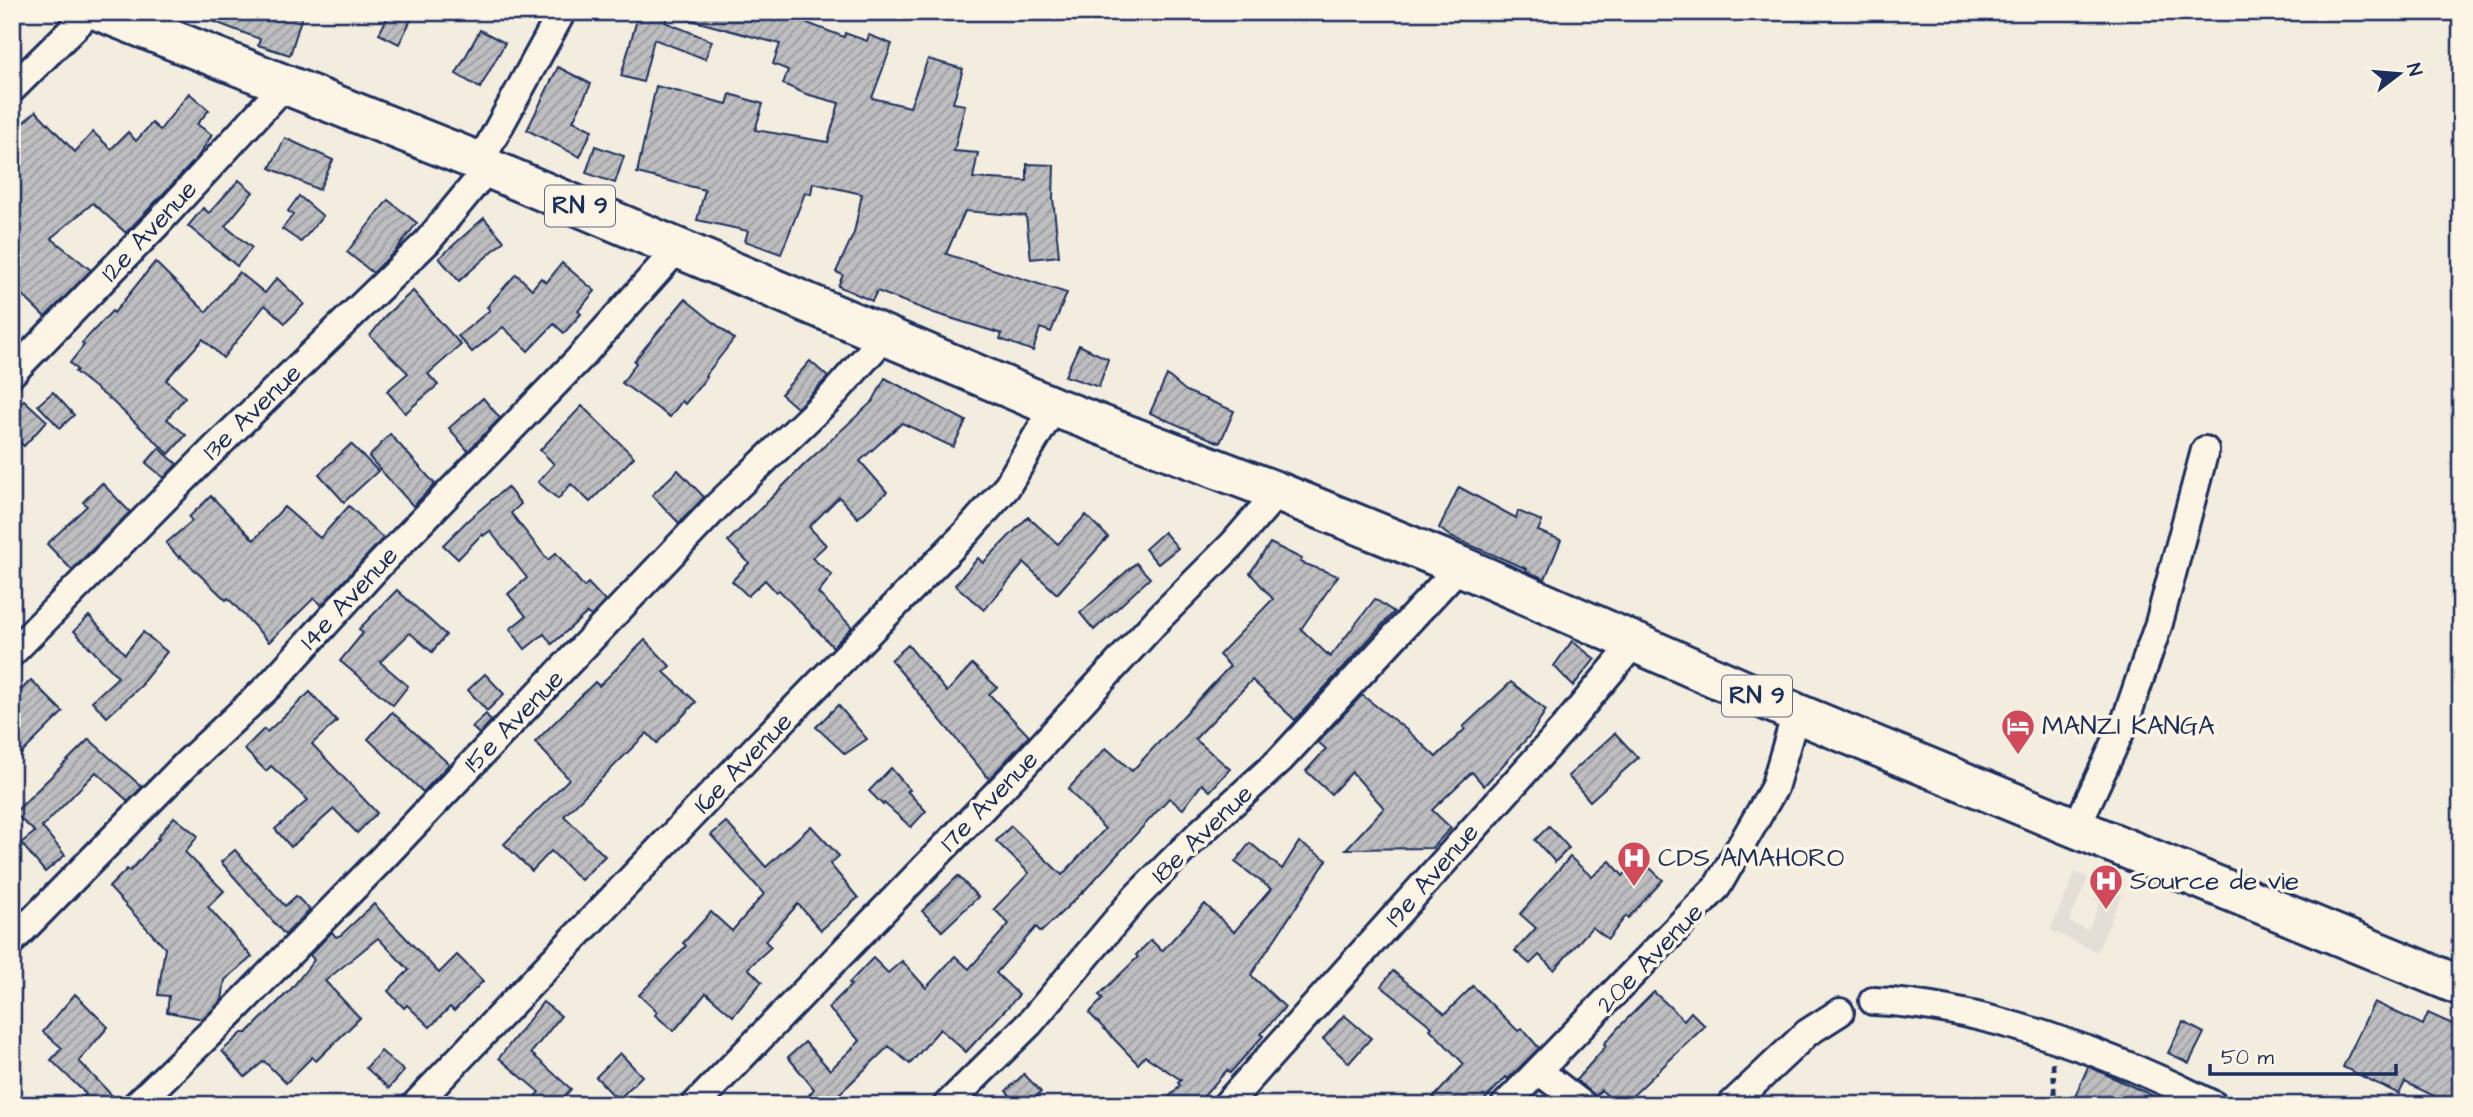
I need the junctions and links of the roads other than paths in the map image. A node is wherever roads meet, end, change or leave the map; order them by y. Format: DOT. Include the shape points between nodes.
graph roads {
  1 [pos="90,12"];
  2 [pos="102,12"];
  3 [pos="562,12"];
  4 [pos="284,86"];
  5 [pos="12,89"];
  6 [pos="484,165"];
  7 [pos="678,248"];
  8 [pos="887,334"];
  9 [pos="12,373"];
  10 [pos="1054,407"];
  11 [pos="2205,450"];
  12 [pos="1278,492"];
  13 [pos="1460,566"];
  14 [pos="1634,642"];
  15 [pos="12,653"];
  16 [pos="1796,713"];
  17 [pos="2076,828"];
  18 [pos="12,941"];
  19 [pos="2461,986"];
  20 [pos="1873,1000"];
  21 [pos="1840,1012"];
  22 [pos="1539,1071"];
  23 [pos="136,1105"];
  24 [pos="415,1105"];
  25 [pos="695,1105"];
  26 [pos="947,1105"];
  27 [pos="1226,1105"];
  28 [pos="1505,1105"];
  29 [pos="1583,1105"];
  30 [pos="1731,1105"];
  31 [pos="2214,1105"];
  1 -- 5 [label="street"];
  2 -- 4 [label="main road, RN 9"];
  3 -- 6 [label="street, 13e Avenue"];
  4 -- 6 [label="main road, RN 9"];
  4 -- 9 [label="street, 12e Avenue"];
  6 -- 7 [label="main road, RN 9"];
  6 -- 15 [label="street, 13e Avenue" via="428,242"];
  7 -- 8 [label="main road, RN 9"];
  7 -- 18 [label="street, 14e Avenue" via="578,360 268,686"];
  8 -- 10 [label="main road, RN 9"];
  8 -- 23 [label="street, 15e Avenue" via="376,866"];
  10 -- 12 [label="main road, RN 9"];
  10 -- 24 [label="street, 16e Avenue" via="1006,488 966,533"];
  11 -- 17 [label="street" via="2155,635 2125,722"];
  12 -- 13 [label="main road, RN 9"];
  12 -- 25 [label="street, 17e Avenue" via="1023,766"];
  13 -- 14 [label="main road, RN 9"];
  13 -- 26 [label="street, 18e Avenue" via="1280,760 1137,896 1030,1023"];
  14 -- 16 [label="main road, RN 9"];
  14 -- 27 [label="street, 19e Avenue" via="1563,729"];
  16 -- 17 [label="main road, RN 9"];
  16 -- 22 [label="street, 20e Avenue" via="1774,788 1717,887"];
  17 -- 19 [label="main road, RN 9"];
  20 -- 31 [label="street" via="1948,1009 2051,1038 2171,1083"];
  21 -- 30 [label="street" via="1807,1033"];
  22 -- 28 [label="street, 20e Avenue"];
  22 -- 29 [label="street"];
}
